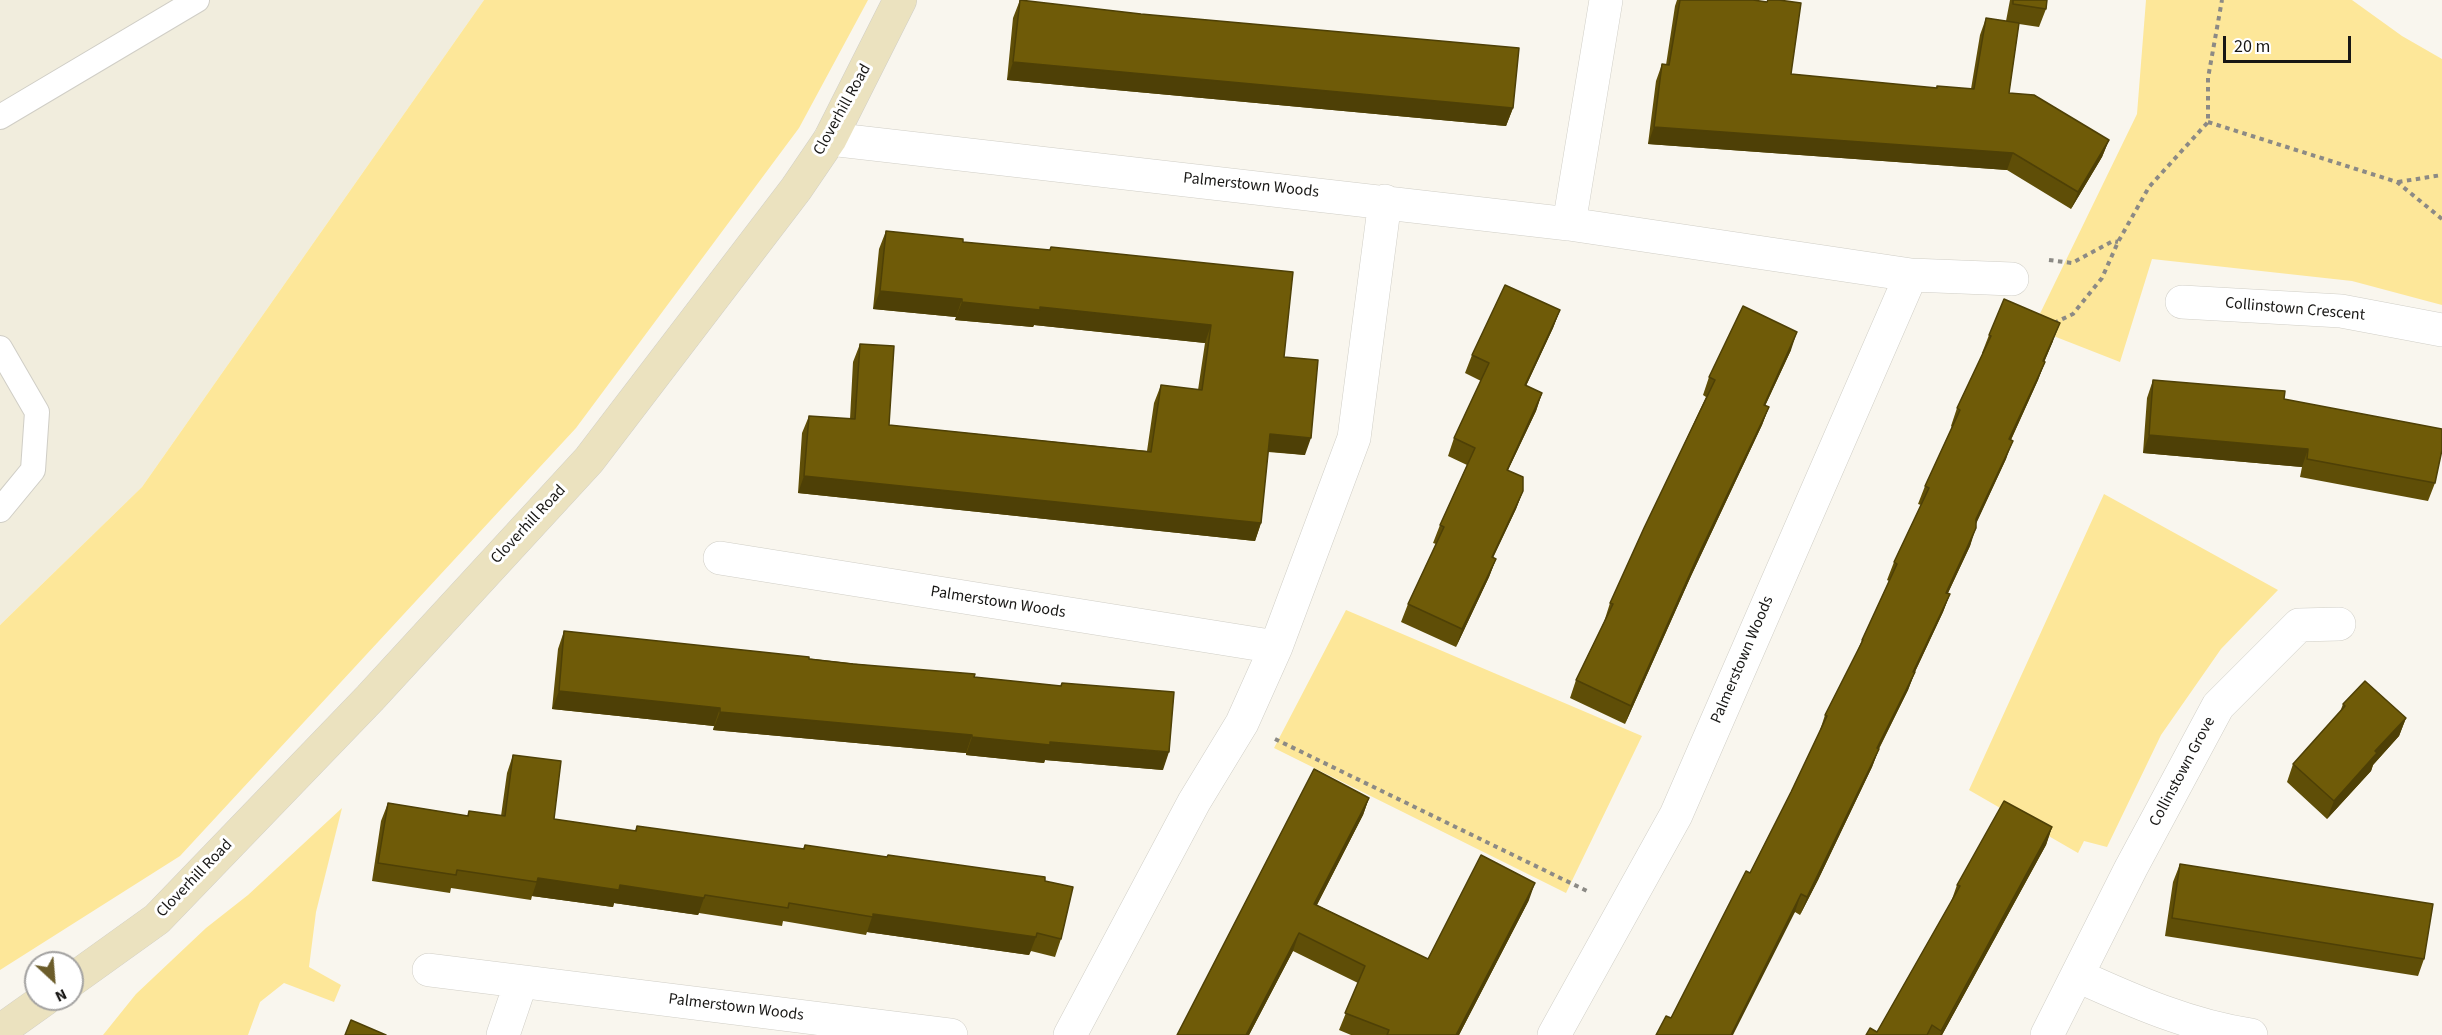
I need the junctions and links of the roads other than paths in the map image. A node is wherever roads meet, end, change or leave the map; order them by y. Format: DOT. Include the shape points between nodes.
graph roads {
  1 [pos="197,0"];
  2 [pos="900,0"];
  3 [pos="1606,0"];
  4 [pos="0,117"];
  5 [pos="830,139"];
  6 [pos="1385,201"];
  7 [pos="1569,224"];
  8 [pos="1911,275"];
  9 [pos="2012,279"];
  10 [pos="2182,302"];
  11 [pos="2442,330"];
  12 [pos="4,363"];
  13 [pos="0,510"];
  14 [pos="720,558"];
  15 [pos="2339,624"];
  16 [pos="1276,647"];
  17 [pos="429,970"];
  18 [pos="84,971"];
  19 [pos="2078,976"];
  20 [pos="521,982"];
  21 [pos="28,1011"];
  22 [pos="0,1031"];
  23 [pos="504,1035"];
  24 [pos="951,1035"];
  25 [pos="1070,1035"];
  26 [pos="1554,1035"];
  27 [pos="2047,1035"];
  28 [pos="2251,1035"];
  1 -- 4 [label="lane"];
  2 -- 5 [label="street, Cloverhill Road"];
  3 -- 7 [label="street"];
  5 -- 6 [label="street, Palmerstown Woods"];
  5 -- 18 [label="street, Cloverhill Road" via="589,460 370,698 157,919"];
  6 -- 7 [label="street, Palmerstown Woods"];
  6 -- 16 [label="street" via="1354,438"];
  7 -- 8 [label="street, Palmerstown Woods"];
  8 -- 9 [label="street, Palmerstown Woods"];
  8 -- 26 [label="street, Palmerstown Woods" via="1676,815"];
  10 -- 11 [label="street, Collinstown Crescent" via="2341,310"];
  12 -- 13 [label="lane" via="37,412 33,470"];
  14 -- 16 [label="street, Palmerstown Woods"];
  15 -- 19 [label="street, Collinstown Grove" via="2299,625 2218,706"];
  16 -- 25 [label="street" via="1242,723 1194,802"];
  17 -- 20 [label="street, Palmerstown Woods"];
  19 -- 27 [label="street, Collinstown Grove"];
  19 -- 28 [label="street" via="2142,1005"];
  20 -- 23 [label="street"];
  20 -- 24 [label="street, Palmerstown Woods"];
  21 -- 22 [label="street"];
}
